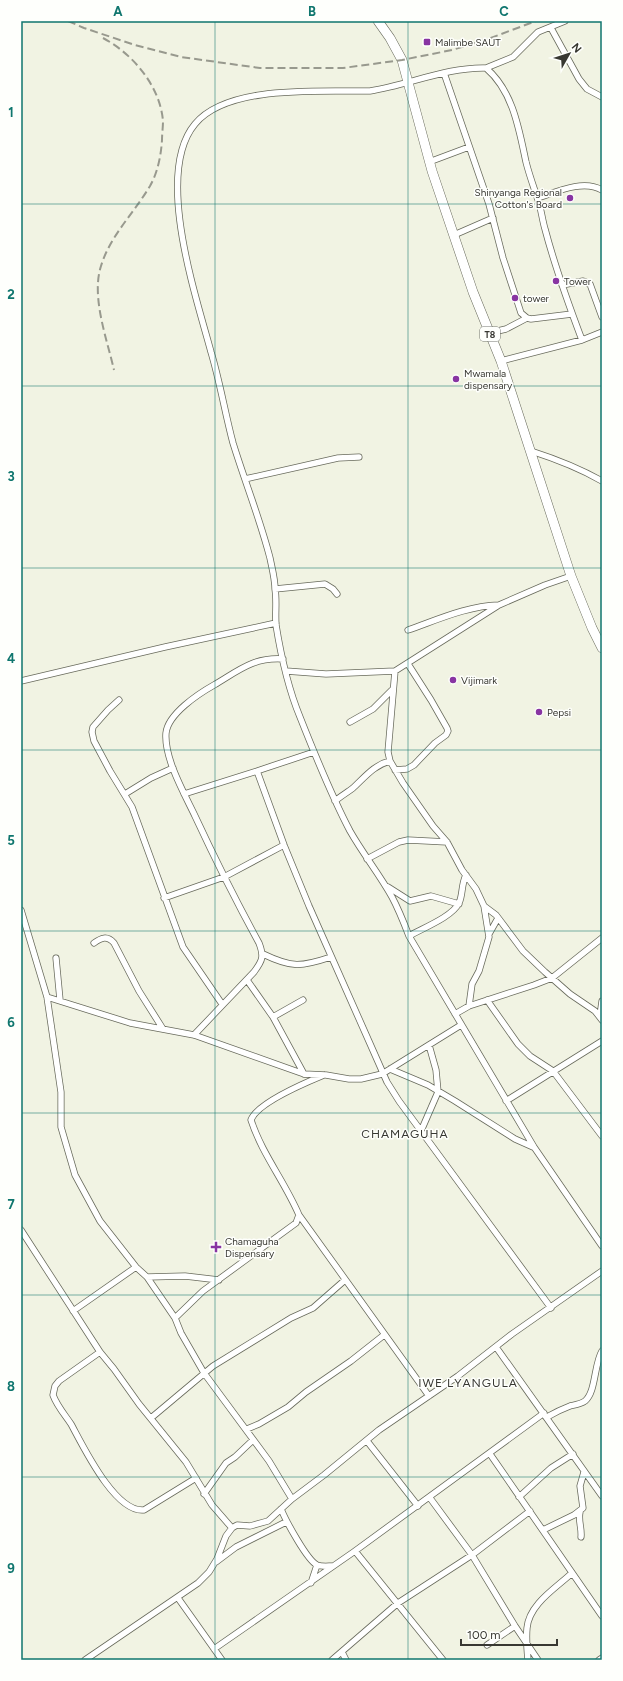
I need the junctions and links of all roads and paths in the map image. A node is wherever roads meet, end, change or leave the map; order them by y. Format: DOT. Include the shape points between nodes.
graph roads {
  1 [pos="378,21"];
  2 [pos="565,21"];
  3 [pos="551,28"];
  4 [pos="486,68"];
  5 [pos="444,73"];
  6 [pos="409,83"];
  7 [pos="602,97"];
  8 [pos="469,146"];
  9 [pos="429,162"];
  10 [pos="602,190"];
  11 [pos="538,198"];
  12 [pos="493,218"];
  13 [pos="454,235"];
  14 [pos="562,285"];
  15 [pos="572,314"];
  16 [pos="602,317"];
  17 [pos="527,318"];
  18 [pos="489,332"];
  19 [pos="602,332"];
  20 [pos="582,340"];
  21 [pos="500,361"];
  22 [pos="531,451"];
  23 [pos="359,456"];
  24 [pos="245,479"];
  25 [pos="602,482"];
  26 [pos="571,576"];
  27 [pos="276,589"];
  28 [pos="337,594"];
  29 [pos="499,605"];
  30 [pos="276,623"];
  31 [pos="408,630"];
  32 [pos="602,648"];
  33 [pos="282,658"];
  34 [pos="408,664"];
  35 [pos="286,671"];
  36 [pos="395,671"];
  37 [pos="21,681"];
  38 [pos="392,690"];
  39 [pos="120,700"];
  40 [pos="350,722"];
  41 [pos="314,752"];
  42 [pos="390,761"];
  43 [pos="173,768"];
  44 [pos="395,770"];
  45 [pos="257,771"];
  46 [pos="125,794"];
  47 [pos="184,794"];
  48 [pos="335,801"];
  49 [pos="447,842"];
  50 [pos="284,845"];
  51 [pos="367,859"];
  52 [pos="466,875"];
  53 [pos="224,877"];
  54 [pos="384,884"];
  55 [pos="164,898"];
  56 [pos="459,904"];
  57 [pos="484,906"];
  58 [pos="21,910"];
  59 [pos="498,918"];
  60 [pos="489,934"];
  61 [pos="409,936"];
  62 [pos="602,938"];
  63 [pos="94,943"];
  64 [pos="263,954"];
  65 [pos="331,957"];
  66 [pos="56,958"];
  67 [pos="552,978"];
  68 [pos="247,980"];
  69 [pos="47,997"];
  70 [pos="60,1000"];
  71 [pos="303,1000"];
  72 [pos="487,1000"];
  73 [pos="602,1002"];
  74 [pos="222,1004"];
  75 [pos="469,1006"];
  76 [pos="455,1014"];
  77 [pos="273,1017"];
  78 [pos="601,1018"];
  79 [pos="461,1025"];
  80 [pos="163,1029"];
  81 [pos="194,1035"];
  82 [pos="602,1041"];
  83 [pos="429,1045"];
  84 [pos="390,1069"];
  85 [pos="553,1071"];
  86 [pos="304,1074"];
  87 [pos="326,1074"];
  88 [pos="382,1074"];
  89 [pos="438,1092"];
  90 [pos="506,1101"];
  91 [pos="421,1131"];
  92 [pos="602,1136"];
  93 [pos="534,1147"];
  94 [pos="299,1215"];
  95 [pos="21,1230"];
  96 [pos="602,1246"];
  97 [pos="136,1267"];
  98 [pos="602,1271"];
  99 [pos="147,1277"];
  100 [pos="219,1280"];
  101 [pos="345,1280"];
  102 [pos="551,1308"];
  103 [pos="73,1311"];
  104 [pos="175,1318"];
  105 [pos="384,1335"];
  106 [pos="496,1347"];
  107 [pos="602,1351"];
  108 [pos="100,1352"];
  109 [pos="204,1373"];
  110 [pos="429,1396"];
  111 [pos="545,1415"];
  112 [pos="151,1418"];
  113 [pos="246,1429"];
  114 [pos="253,1440"];
  115 [pos="367,1441"];
  116 [pos="490,1454"];
  117 [pos="572,1454"];
  118 [pos="584,1472"];
  119 [pos="196,1478"];
  120 [pos="204,1494"];
  121 [pos="602,1496"];
  122 [pos="519,1497"];
  123 [pos="430,1498"];
  124 [pos="292,1499"];
  125 [pos="418,1506"];
  126 [pos="280,1510"];
  127 [pos="530,1511"];
  128 [pos="580,1512"];
  129 [pos="286,1522"];
  130 [pos="232,1528"];
  131 [pos="543,1530"];
  132 [pos="581,1537"];
  133 [pos="356,1551"];
  134 [pos="472,1555"];
  135 [pos="214,1563"];
  136 [pos="317,1565"];
  137 [pos="334,1566"];
  138 [pos="572,1573"];
  139 [pos="311,1583"];
  140 [pos="178,1598"];
  141 [pos="398,1603"];
  142 [pos="599,1606"];
  143 [pos="602,1616"];
  144 [pos="516,1626"];
  145 [pos="527,1644"];
  146 [pos="487,1645"];
  147 [pos="214,1649"];
  148 [pos="342,1652"];
  149 [pos="602,1658"];
  150 [pos="85,1660"];
  151 [pos="222,1660"];
  152 [pos="332,1660"];
  153 [pos="346,1660"];
  154 [pos="442,1660"];
  155 [pos="528,1660"];
  156 [pos="538,1660"];
  157 [pos="599,1660"];
  1 -- 6 [label="highway, T8" via="402,60"];
  2 -- 3 [label="street"];
  3 -- 4 [label="street" via="534,35 513,57"];
  3 -- 7 [label="street" via="579,80 587,89"];
  4 -- 5 [label="street" via="459,69"];
  4 -- 11 [label="street" via="494,75 517,120 526,162"];
  5 -- 6 [label="street"];
  5 -- 8 [label="street"];
  6 -- 9 [label="highway, T8"];
  6 -- 24 [label="street" via="370,92 272,93 243,98 206,113 193,126 186,139 179,170 181,234 233,442"];
  8 -- 9 [label="street"];
  8 -- 12 [label="street"];
  9 -- 13 [label="highway, T8"];
  10 -- 11 [label="street" via="583,186"];
  11 -- 14 [label="street"];
  12 -- 13 [label="street"];
  12 -- 17 [label="street" via="521,313"];
  13 -- 18 [label="highway, T8"];
  14 -- 15 [label="street"];
  14 -- 16 [label="street" via="583,281 590,284"];
  15 -- 17 [label="street"];
  15 -- 20 [label="street"];
  17 -- 18 [label="street" via="506,329"];
  18 -- 21 [label="highway, T8"];
  19 -- 20 [label="street"];
  20 -- 21 [label="street"];
  21 -- 22 [label="highway, T8"];
  22 -- 25 [label="street" via="560,460"];
  22 -- 26 [label="highway, T8"];
  23 -- 24 [label="street" via="338,458"];
  24 -- 27 [label="street" via="270,559"];
  26 -- 29 [label="street" via="545,584"];
  26 -- 32 [label="highway, T8"];
  27 -- 28 [label="street" via="325,584"];
  27 -- 30 [label="street"];
  29 -- 31 [label="street" via="460,612"];
  29 -- 34 [label="street"];
  30 -- 33 [label="street"];
  30 -- 37 [label="street"];
  33 -- 35 [label="street"];
  33 -- 43 [label="street" via="271,658 246,665 206,689 173,716 166,733"];
  34 -- 36 [label="street"];
  34 -- 44 [label="street" via="448,732 414,765 407,770"];
  35 -- 36 [label="street" via="326,674"];
  35 -- 41 [label="street" via="298,714"];
  36 -- 38 [label="street"];
  38 -- 40 [label="street" via="373,709"];
  38 -- 42 [label="street" via="388,752"];
  39 -- 46 [label="street" via="93,726 92,732 94,741"];
  41 -- 45 [label="street"];
  41 -- 48 [label="street"];
  42 -- 44 [label="street"];
  42 -- 48 [label="street" via="371,770"];
  43 -- 46 [label="street"];
  43 -- 47 [label="street"];
  44 -- 49 [label="street"];
  45 -- 47 [label="street"];
  45 -- 50 [label="street"];
  46 -- 55 [label="street"];
  47 -- 53 [label="street"];
  48 -- 51 [label="street"];
  49 -- 51 [label="street" via="408,840"];
  49 -- 52 [label="street"];
  50 -- 53 [label="street"];
  50 -- 65 [label="street"];
  51 -- 54 [label="street"];
  52 -- 56 [label="street" via="461,887"];
  52 -- 57 [label="street"];
  53 -- 55 [label="street"];
  53 -- 64 [label="street"];
  54 -- 56 [label="street" via="410,901 431,896"];
  54 -- 61 [label="street"];
  55 -- 74 [label="street" via="183,947"];
  56 -- 61 [label="street" via="454,911"];
  57 -- 59 [label="street"];
  57 -- 60 [label="street"];
  58 -- 69 [label="street"];
  59 -- 60 [label="street"];
  59 -- 67 [label="street" via="523,950"];
  60 -- 75 [label="street" via="483,962 472,984"];
  61 -- 76 [label="street"];
  62 -- 67 [label="street"];
  63 -- 80 [label="street" via="102,938 114,943 139,991"];
  64 -- 65 [label="street" via="288,965 306,964"];
  64 -- 68 [label="street" via="258,967"];
  65 -- 88 [label="street"];
  66 -- 70 [label="street"];
  67 -- 72 [label="street"];
  67 -- 78 [label="street"];
  68 -- 74 [label="street"];
  68 -- 77 [label="street"];
  69 -- 70 [label="street"];
  69 -- 97 [label="street" via="61,1092 61,1127 75,1175 100,1221"];
  70 -- 80 [label="street" via="130,1023"];
  71 -- 77 [label="street"];
  72 -- 75 [label="street"];
  72 -- 85 [label="street" via="518,1044 530,1056"];
  73 -- 78 [label="street"];
  74 -- 81 [label="street"];
  75 -- 76 [label="street"];
  76 -- 79 [label="street"];
  77 -- 86 [label="street"];
  79 -- 83 [label="street"];
  79 -- 90 [label="street"];
  80 -- 81 [label="street"];
  81 -- 86 [label="street"];
  82 -- 85 [label="street"];
  83 -- 84 [label="street"];
  83 -- 89 [label="street" via="436,1070"];
  84 -- 88 [label="street"];
  84 -- 89 [label="street"];
  85 -- 90 [label="street"];
  85 -- 92 [label="street"];
  86 -- 87 [label="street"];
  87 -- 88 [label="street" via="361,1079"];
  87 -- 94 [label="street" via="290,1090 256,1112 250,1120"];
  88 -- 91 [label="street"];
  89 -- 91 [label="street"];
  89 -- 93 [label="street" via="514,1139"];
  90 -- 93 [label="street"];
  91 -- 102 [label="street"];
  93 -- 96 [label="street"];
  94 -- 100 [label="street" via="294,1226"];
  94 -- 101 [label="street"];
  95 -- 103 [label="street"];
  97 -- 99 [label="street"];
  97 -- 103 [label="street"];
  98 -- 102 [label="street"];
  99 -- 100 [label="street" via="185,1276"];
  99 -- 104 [label="street"];
  100 -- 104 [label="street" via="194,1298"];
  101 -- 105 [label="street"];
  101 -- 109 [label="street" via="319,1304 221,1360"];
  102 -- 106 [label="street"];
  103 -- 108 [label="street"];
  104 -- 109 [label="street"];
  105 -- 110 [label="street"];
  105 -- 113 [label="street" via="288,1407"];
  106 -- 110 [label="street"];
  106 -- 111 [label="street"];
  107 -- 111 [label="street" via="586,1399"];
  108 -- 112 [label="street"];
  108 -- 119 [label="street" via="59,1381 53,1395 104,1481 131,1508 144,1510"];
  109 -- 112 [label="street"];
  109 -- 113 [label="street"];
  110 -- 115 [label="street"];
  111 -- 116 [label="street"];
  111 -- 117 [label="street"];
  112 -- 119 [label="street"];
  113 -- 114 [label="street"];
  114 -- 120 [label="street" via="226,1463"];
  114 -- 124 [label="street" via="276,1471"];
  115 -- 124 [label="street"];
  115 -- 125 [label="street"];
  116 -- 122 [label="street"];
  116 -- 123 [label="street"];
  117 -- 118 [label="street"];
  117 -- 122 [label="street" via="551,1468"];
  118 -- 121 [label="street"];
  118 -- 128 [label="street" via="580,1486 583,1508"];
  119 -- 120 [label="street"];
  120 -- 130 [label="street"];
  122 -- 127 [label="street"];
  123 -- 125 [label="street"];
  123 -- 134 [label="street"];
  124 -- 126 [label="street"];
  125 -- 133 [label="street"];
  126 -- 129 [label="street"];
  126 -- 130 [label="street" via="268,1521"];
  127 -- 131 [label="street"];
  127 -- 134 [label="street"];
  128 -- 131 [label="street"];
  128 -- 132 [label="street" via="578,1518 582,1530"];
  129 -- 135 [label="street" via="236,1547"];
  129 -- 136 [label="street"];
  130 -- 135 [label="street"];
  131 -- 138 [label="street"];
  133 -- 137 [label="street"];
  133 -- 141 [label="street"];
  134 -- 141 [label="street"];
  134 -- 144 [label="street"];
  135 -- 140 [label="street" via="198,1583"];
  136 -- 137 [label="street"];
  136 -- 139 [label="street"];
  137 -- 139 [label="street"];
  138 -- 142 [label="street"];
  138 -- 145 [label="street" via="535,1608 527,1628"];
  139 -- 147 [label="street"];
  140 -- 147 [label="street"];
  140 -- 150 [label="street"];
  141 -- 148 [label="street"];
  141 -- 154 [label="street"];
  142 -- 143 [label="street"];
  144 -- 145 [label="street"];
  144 -- 146 [label="street"];
  145 -- 155 [label="street"];
  145 -- 156 [label="street"];
  147 -- 151 [label="street"];
  148 -- 152 [label="street"];
  148 -- 153 [label="street"];
  149 -- 157 [label="street"];
}
